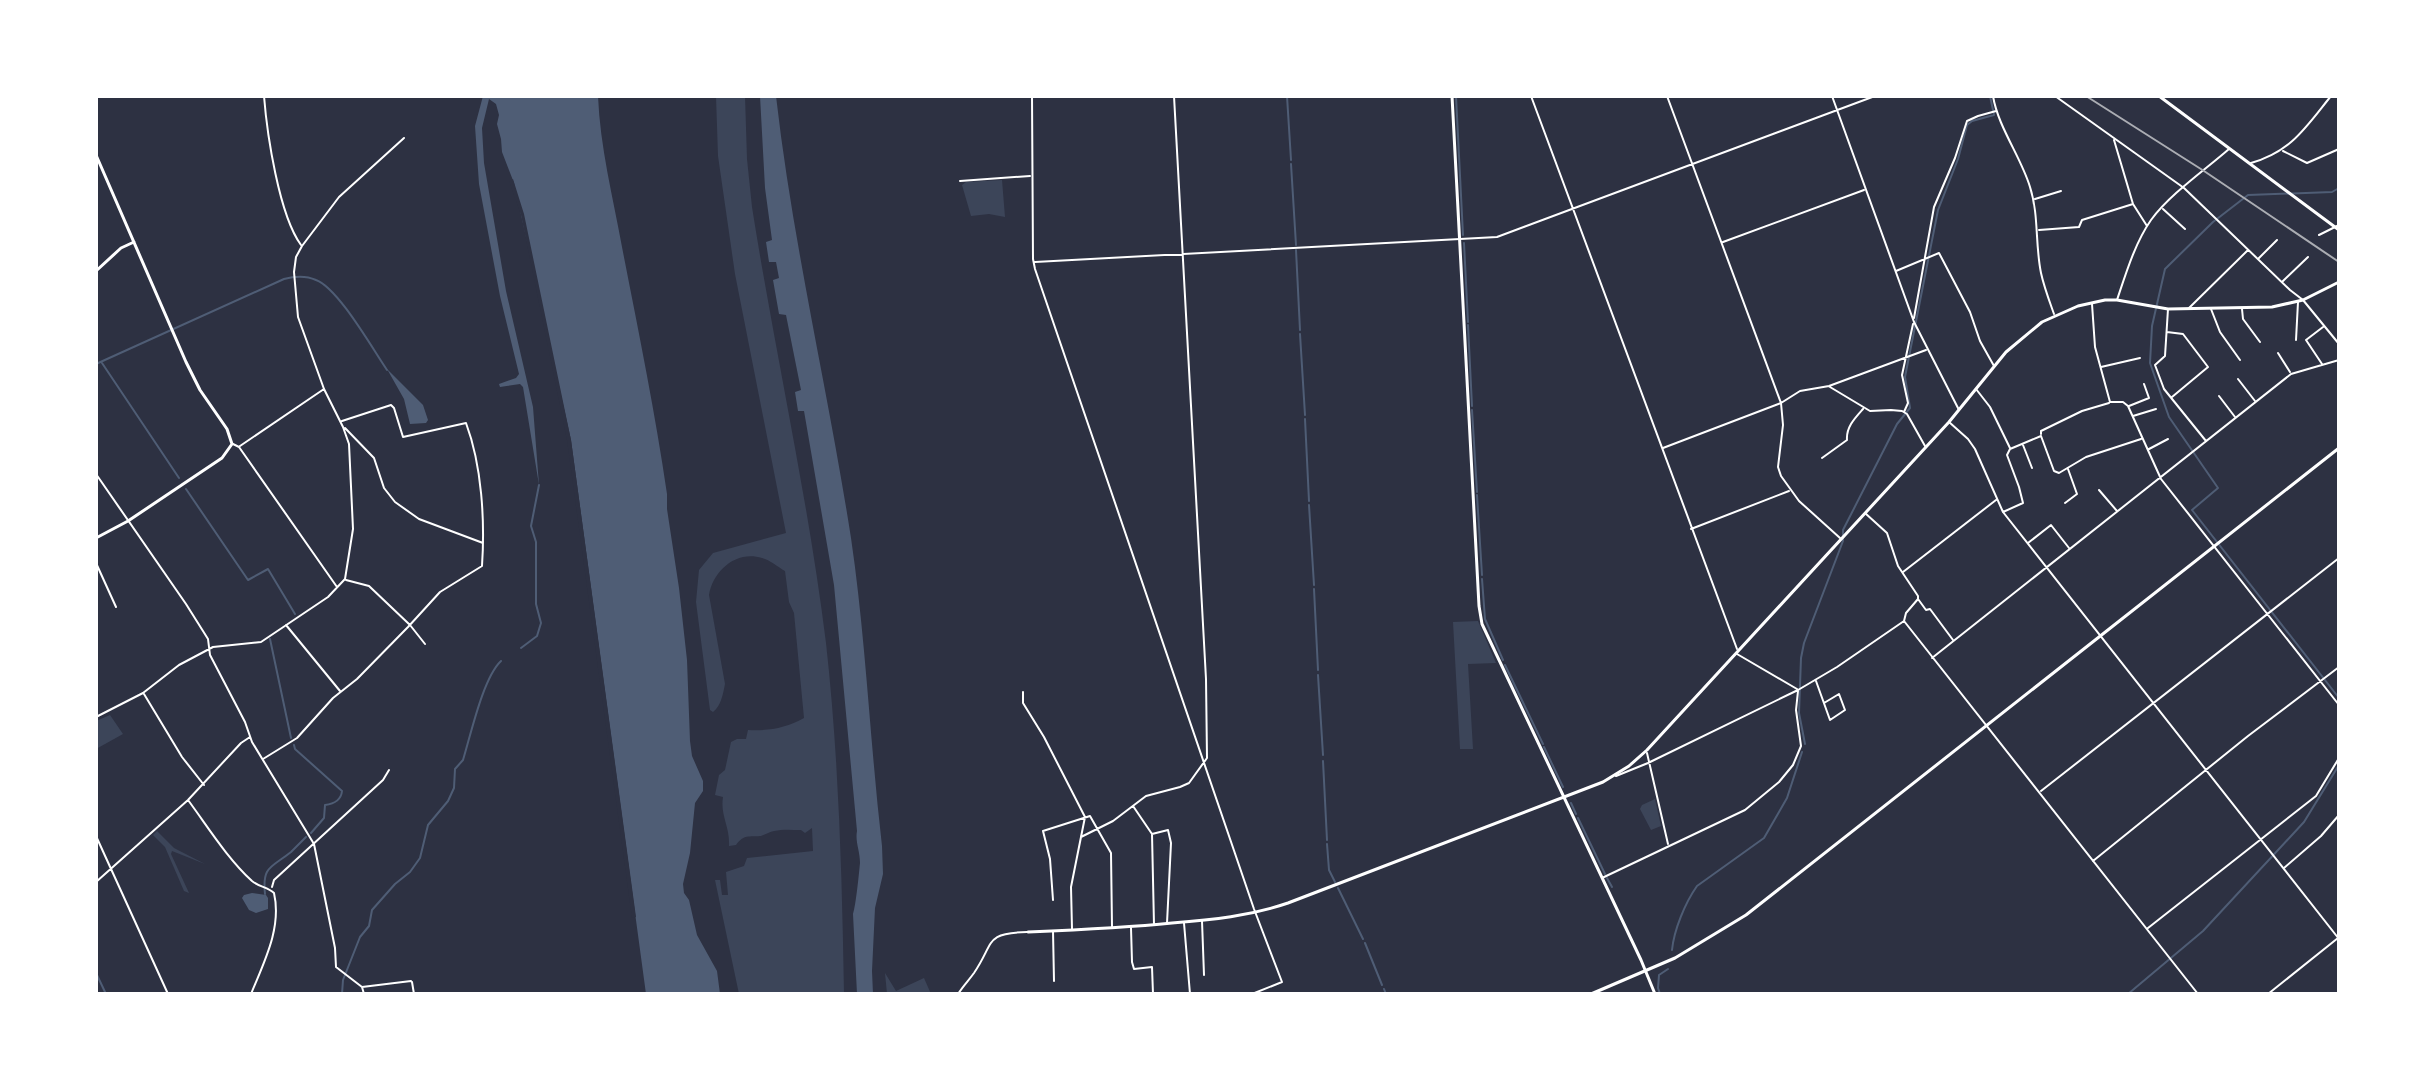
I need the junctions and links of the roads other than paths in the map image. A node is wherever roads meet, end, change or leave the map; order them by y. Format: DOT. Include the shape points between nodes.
graph roads {
  1 [pos="264,96"];
  2 [pos="1032,96"];
  3 [pos="1174,96"];
  4 [pos="1452,96"];
  5 [pos="1531,96"];
  6 [pos="1667,96"];
  7 [pos="1832,96"];
  8 [pos="1875,96"];
  9 [pos="1993,96"];
  10 [pos="2055,96"];
  11 [pos="2159,96"];
  12 [pos="2331,96"];
  13 [pos="1837,110"];
  14 [pos="1996,111"];
  15 [pos="404,138"];
  16 [pos="2114,138"];
  17 [pos="2230,148"];
  18 [pos="2339,149"];
  19 [pos="2282,151"];
  20 [pos="96,155"];
  21 [pos="2250,163"];
  22 [pos="1693,164"];
  23 [pos="1032,176"];
  24 [pos="960,181"];
  25 [pos="2184,188"];
  26 [pos="1865,189"];
  27 [pos="2061,191"];
  28 [pos="2034,199"];
  29 [pos="2133,204"];
  30 [pos="2163,208"];
  31 [pos="1573,209"];
  32 [pos="2148,227"];
  33 [pos="2338,227"];
  34 [pos="2185,229"];
  35 [pos="2038,230"];
  36 [pos="2319,235"];
  37 [pos="1460,239"];
  38 [pos="2277,240"];
  39 [pos="134,242"];
  40 [pos="1722,242"];
  41 [pos="302,246"];
  42 [pos="2248,250"];
  43 [pos="1182,253"];
  44 [pos="2308,257"];
  45 [pos="1925,259"];
  46 [pos="2258,259"];
  47 [pos="1033,262"];
  48 [pos="96,271"];
  49 [pos="1895,271"];
  50 [pos="2282,282"];
  51 [pos="2339,282"];
  52 [pos="2117,300"];
  53 [pos="2303,300"];
  54 [pos="2092,302"];
  55 [pos="2298,302"];
  56 [pos="2242,308"];
  57 [pos="2168,309"];
  58 [pos="2211,309"];
  59 [pos="2187,310"];
  60 [pos="2054,315"];
  61 [pos="1913,321"];
  62 [pos="2325,326"];
  63 [pos="2167,332"];
  64 [pos="2296,340"];
  65 [pos="2260,342"];
  66 [pos="2339,344"];
  67 [pos="1927,349"];
  68 [pos="2278,353"];
  69 [pos="1908,357"];
  70 [pos="2140,358"];
  71 [pos="2240,360"];
  72 [pos="2339,360"];
  73 [pos="2323,365"];
  74 [pos="1994,366"];
  75 [pos="2100,367"];
  76 [pos="2291,374"];
  77 [pos="2238,379"];
  78 [pos="2144,384"];
  79 [pos="1829,386"];
  80 [pos="324,389"];
  81 [pos="1976,389"];
  82 [pos="2219,396"];
  83 [pos="2171,398"];
  84 [pos="2256,401"];
  85 [pos="2110,402"];
  86 [pos="1781,403"];
  87 [pos="2128,406"];
  88 [pos="1864,408"];
  89 [pos="2156,409"];
  90 [pos="1959,410"];
  91 [pos="1904,412"];
  92 [pos="2132,416"];
  93 [pos="2236,418"];
  94 [pos="341,422"];
  95 [pos="1949,422"];
  96 [pos="344,428"];
  97 [pos="2041,436"];
  98 [pos="2142,439"];
  99 [pos="2168,439"];
  100 [pos="2206,442"];
  101 [pos="232,444"];
  102 [pos="2022,444"];
  103 [pos="239,447"];
  104 [pos="1925,447"];
  105 [pos="2339,448"];
  106 [pos="1662,449"];
  107 [pos="2010,449"];
  108 [pos="2148,450"];
  109 [pos="1822,458"];
  110 [pos="2032,468"];
  111 [pos="2068,469"];
  112 [pos="96,474"];
  113 [pos="2161,479"];
  114 [pos="1790,490"];
  115 [pos="2099,490"];
  116 [pos="1996,500"];
  117 [pos="2065,503"];
  118 [pos="1864,512"];
  119 [pos="2003,512"];
  120 [pos="2118,512"];
  121 [pos="128,521"];
  122 [pos="1691,529"];
  123 [pos="96,538"];
  124 [pos="1840,538"];
  125 [pos="483,543"];
  126 [pos="2027,544"];
  127 [pos="2214,546"];
  128 [pos="2070,549"];
  129 [pos="2339,558"];
  130 [pos="96,563"];
  131 [pos="2046,568"];
  132 [pos="1902,572"];
  133 [pos="345,579"];
  134 [pos="338,588"];
  135 [pos="1918,599"];
  136 [pos="116,607"];
  137 [pos="2268,614"];
  138 [pos="1904,621"];
  139 [pos="286,625"];
  140 [pos="410,625"];
  141 [pos="2100,637"];
  142 [pos="1954,641"];
  143 [pos="425,644"];
  144 [pos="209,649"];
  145 [pos="1736,651"];
  146 [pos="1932,658"];
  147 [pos="2339,667"];
  148 [pos="1815,680"];
  149 [pos="2321,681"];
  150 [pos="1798,690"];
  151 [pos="340,692"];
  152 [pos="1023,692"];
  153 [pos="143,693"];
  154 [pos="2153,702"];
  155 [pos="1824,703"];
  156 [pos="2339,705"];
  157 [pos="96,717"];
  158 [pos="1986,726"];
  159 [pos="251,736"];
  160 [pos="1647,750"];
  161 [pos="2339,758"];
  162 [pos="263,759"];
  163 [pos="1648,763"];
  164 [pos="1204,764"];
  165 [pos="389,770"];
  166 [pos="2206,770"];
  167 [pos="1614,776"];
  168 [pos="204,785"];
  169 [pos="2039,793"];
  170 [pos="1564,798"];
  171 [pos="188,800"];
  172 [pos="1132,805"];
  173 [pos="2339,815"];
  174 [pos="1085,817"];
  175 [pos="1098,829"];
  176 [pos="1152,834"];
  177 [pos="96,836"];
  178 [pos="1081,837"];
  179 [pos="2260,839"];
  180 [pos="314,844"];
  181 [pos="1669,845"];
  182 [pos="2093,861"];
  183 [pos="2283,869"];
  184 [pos="112,870"];
  185 [pos="1602,878"];
  186 [pos="96,882"];
  187 [pos="271,889"];
  188 [pos="1053,900"];
  189 [pos="1255,914"];
  190 [pos="1202,921"];
  191 [pos="1184,922"];
  192 [pos="1167,924"];
  193 [pos="1154,925"];
  194 [pos="1131,927"];
  195 [pos="1112,928"];
  196 [pos="2147,929"];
  197 [pos="1053,931"];
  198 [pos="1072,931"];
  199 [pos="1028,932"];
  200 [pos="2339,938"];
  201 [pos="1646,971"];
  202 [pos="1204,975"];
  203 [pos="1054,981"];
  204 [pos="362,987"];
  205 [pos="168,994"];
  206 [pos="251,994"];
  207 [pos="364,994"];
  208 [pos="414,994"];
  209 [pos="958,994"];
  210 [pos="1153,994"];
  211 [pos="1190,994"];
  212 [pos="1252,994"];
  213 [pos="1591,994"];
  214 [pos="1655,994"];
  215 [pos="2198,994"];
  216 [pos="2268,994"];
  1 -- 41 [label="street" via="274,166"];
  2 -- 23 [label="street"];
  3 -- 43 [label="street"];
  4 -- 37 [label="street"];
  5 -- 31 [label="street"];
  6 -- 22 [label="street"];
  7 -- 13 [label="street"];
  8 -- 13 [label="street"];
  9 -- 14 [label="street"];
  10 -- 16 [label="street"];
  11 -- 17 [label="street"];
  12 -- 19 [label="street"];
  13 -- 22 [label="street"];
  13 -- 26 [label="street"];
  14 -- 28 [label="street"];
  14 -- 45 [label="street" via="1967,121 1934,207"];
  15 -- 41 [label="street" via="339,197"];
  16 -- 25 [label="street"];
  16 -- 29 [label="street"];
  17 -- 21 [label="street"];
  17 -- 25 [label="street"];
  18 -- 19 [label="street" via="2307,163"];
  19 -- 21 [label="street"];
  20 -- 39 [label="street"];
  21 -- 33 [label="street"];
  22 -- 31 [label="street"];
  22 -- 40 [label="street"];
  23 -- 24 [label="street"];
  23 -- 47 [label="street"];
  25 -- 30 [label="street"];
  25 -- 42 [label="street"];
  26 -- 40 [label="street"];
  26 -- 49 [label="street"];
  27 -- 28 [label="street"];
  28 -- 35 [label="street"];
  29 -- 32 [label="street"];
  29 -- 35 [label="street" via="2082,220 2079,227"];
  30 -- 32 [label="street"];
  30 -- 34 [label="street"];
  31 -- 37 [label="street" via="1497,237"];
  31 -- 106 [label="street"];
  32 -- 52 [label="street"];
  33 -- 36 [label="street"];
  35 -- 60 [label="street" via="2040,271"];
  37 -- 43 [label="street"];
  37 -- 170 [label="street" via="1481,616"];
  38 -- 46 [label="street"];
  39 -- 48 [label="street"];
  39 -- 101 [label="street" via="197,384"];
  40 -- 86 [label="street"];
  41 -- 80 [label="street" via="294,272 298,317"];
  42 -- 46 [label="street"];
  42 -- 59 [label="street"];
  43 -- 47 [label="street"];
  43 -- 164 [label="street" via="1206,679"];
  44 -- 50 [label="street"];
  45 -- 49 [label="street"];
  45 -- 61 [label="street"];
  45 -- 74 [label="street" via="1939,253"];
  46 -- 50 [label="street"];
  47 -- 164 [label="street"];
  49 -- 61 [label="street"];
  50 -- 53 [label="street"];
  51 -- 53 [label="street"];
  52 -- 54 [label="street"];
  52 -- 57 [label="street"];
  53 -- 55 [label="street"];
  53 -- 62 [label="street"];
  54 -- 60 [label="street"];
  54 -- 75 [label="street"];
  55 -- 56 [label="street"];
  55 -- 64 [label="street"];
  56 -- 58 [label="street"];
  56 -- 65 [label="street" via="2243,319"];
  57 -- 59 [label="street"];
  57 -- 63 [label="street"];
  58 -- 59 [label="street"];
  58 -- 71 [label="street"];
  60 -- 74 [label="street" via="2024,335"];
  61 -- 67 [label="street"];
  61 -- 69 [label="street"];
  62 -- 66 [label="street"];
  62 -- 73 [label="street" via="2306,340"];
  63 -- 83 [label="street" via="2165,356 2155,365"];
  63 -- 83 [label="street" via="2183,334 2208,367"];
  67 -- 69 [label="street"];
  67 -- 90 [label="street"];
  68 -- 76 [label="street"];
  69 -- 79 [label="street"];
  69 -- 91 [label="street" via="1902,375 1908,403"];
  70 -- 75 [label="street"];
  72 -- 73 [label="street"];
  73 -- 76 [label="street"];
  74 -- 81 [label="street"];
  75 -- 85 [label="street"];
  76 -- 84 [label="street"];
  77 -- 84 [label="street"];
  78 -- 87 [label="street" via="2149,398"];
  79 -- 86 [label="street" via="1800,391"];
  79 -- 88 [label="street"];
  80 -- 94 [label="street"];
  80 -- 103 [label="street"];
  81 -- 90 [label="street"];
  81 -- 107 [label="street"];
  82 -- 93 [label="street"];
  83 -- 100 [label="street"];
  84 -- 93 [label="street"];
  85 -- 87 [label="street"];
  85 -- 97 [label="street" via="2041,431"];
  86 -- 106 [label="street"];
  86 -- 114 [label="street" via="1778,467"];
  87 -- 92 [label="street"];
  88 -- 91 [label="street"];
  88 -- 109 [label="street" via="1846,433 1847,440"];
  89 -- 92 [label="street"];
  90 -- 95 [label="street"];
  91 -- 104 [label="street"];
  92 -- 98 [label="street"];
  93 -- 100 [label="street"];
  94 -- 96 [label="street"];
  94 -- 125 [label="street" via="391,405 403,437 466,423 479,483"];
  95 -- 104 [label="street"];
  95 -- 116 [label="street" via="1975,449"];
  96 -- 125 [label="street" via="374,458 395,502 419,519"];
  96 -- 133 [label="street" via="353,529"];
  97 -- 102 [label="street"];
  97 -- 111 [label="street" via="2054,471"];
  98 -- 108 [label="street"];
  98 -- 111 [label="street" via="2086,457"];
  99 -- 108 [label="street"];
  100 -- 113 [label="street"];
  101 -- 103 [label="street"];
  101 -- 121 [label="street" via="222,458"];
  102 -- 107 [label="street"];
  102 -- 110 [label="street"];
  103 -- 134 [label="street"];
  104 -- 118 [label="street"];
  105 -- 127 [label="street"];
  106 -- 122 [label="street"];
  107 -- 119 [label="street" via="2007,455 2023,503"];
  108 -- 113 [label="street"];
  111 -- 117 [label="street" via="2077,494"];
  112 -- 121 [label="street"];
  113 -- 120 [label="street"];
  113 -- 127 [label="street"];
  114 -- 122 [label="street"];
  114 -- 124 [label="street"];
  115 -- 120 [label="street"];
  116 -- 119 [label="street"];
  116 -- 132 [label="street"];
  118 -- 124 [label="street"];
  118 -- 132 [label="street" via="1887,533"];
  119 -- 126 [label="street"];
  120 -- 128 [label="street"];
  121 -- 123 [label="street"];
  121 -- 144 [label="street" via="186,604"];
  122 -- 145 [label="street"];
  124 -- 145 [label="street"];
  125 -- 140 [label="street" via="482,566 440,592"];
  126 -- 128 [label="street" via="2051,525"];
  126 -- 131 [label="street"];
  127 -- 137 [label="street"];
  127 -- 141 [label="street"];
  128 -- 131 [label="street"];
  129 -- 137 [label="street"];
  130 -- 136 [label="street"];
  131 -- 141 [label="street"];
  131 -- 142 [label="street"];
  132 -- 135 [label="street"];
  133 -- 134 [label="street"];
  133 -- 140 [label="street" via="369,586"];
  134 -- 139 [label="street"];
  135 -- 138 [label="street"];
  135 -- 142 [label="street"];
  137 -- 149 [label="street"];
  137 -- 154 [label="street"];
  138 -- 146 [label="street"];
  138 -- 148 [label="street"];
  139 -- 144 [label="street" via="261,642"];
  139 -- 151 [label="street"];
  140 -- 143 [label="street"];
  140 -- 151 [label="street"];
  141 -- 154 [label="street"];
  141 -- 158 [label="street"];
  142 -- 146 [label="street"];
  144 -- 153 [label="street"];
  144 -- 159 [label="street"];
  145 -- 150 [label="street"];
  145 -- 160 [label="street"];
  146 -- 158 [label="street"];
  147 -- 149 [label="street"];
  148 -- 150 [label="street"];
  148 -- 155 [label="street"];
  149 -- 156 [label="street"];
  149 -- 166 [label="street"];
  150 -- 163 [label="street"];
  150 -- 181 [label="street" via="1801,746 1787,773 1745,810"];
  151 -- 162 [label="street" via="297,738"];
  152 -- 174 [label="street" via="1023,703"];
  153 -- 157 [label="street"];
  153 -- 168 [label="street"];
  154 -- 166 [label="street"];
  154 -- 169 [label="street"];
  155 -- 155 [label="street" via="1830,720 1845,710 1839,694"];
  158 -- 169 [label="street"];
  158 -- 201 [label="street" via="1746,915"];
  159 -- 162 [label="street"];
  159 -- 168 [label="street"];
  160 -- 163 [label="street"];
  160 -- 167 [label="street"];
  161 -- 179 [label="street" via="2319,793"];
  162 -- 180 [label="street"];
  163 -- 167 [label="street"];
  163 -- 181 [label="street"];
  164 -- 172 [label="street" via="1185,785"];
  164 -- 189 [label="street"];
  165 -- 180 [label="street"];
  166 -- 179 [label="street"];
  166 -- 182 [label="street"];
  167 -- 170 [label="street"];
  168 -- 171 [label="street"];
  169 -- 182 [label="street"];
  170 -- 185 [label="street"];
  170 -- 189 [label="street"];
  171 -- 184 [label="street"];
  171 -- 187 [label="street" via="251,880"];
  172 -- 175 [label="street"];
  172 -- 176 [label="street"];
  173 -- 183 [label="street"];
  174 -- 175 [label="street" via="1090,816"];
  174 -- 178 [label="street"];
  174 -- 188 [label="street" via="1043,831"];
  175 -- 178 [label="street"];
  175 -- 195 [label="street" via="1111,853"];
  176 -- 192 [label="street" via="1168,830 1171,843"];
  176 -- 193 [label="street"];
  177 -- 184 [label="street"];
  178 -- 198 [label="street" via="1071,887"];
  179 -- 183 [label="street"];
  179 -- 196 [label="street"];
  180 -- 187 [label="street" via="274,880"];
  180 -- 204 [label="street" via="336,967"];
  181 -- 185 [label="street"];
  182 -- 196 [label="street"];
  183 -- 200 [label="street"];
  184 -- 186 [label="street"];
  184 -- 205 [label="street"];
  185 -- 201 [label="street"];
  187 -- 206 [label="street" via="271,947"];
  189 -- 190 [label="street"];
  189 -- 212 [label="street" via="1282,982"];
  190 -- 191 [label="street"];
  190 -- 202 [label="street"];
  191 -- 192 [label="street"];
  191 -- 211 [label="street"];
  192 -- 193 [label="street"];
  193 -- 194 [label="street"];
  194 -- 195 [label="street"];
  194 -- 210 [label="street" via="1134,969 1152,967"];
  195 -- 198 [label="street"];
  196 -- 215 [label="street"];
  197 -- 198 [label="street"];
  197 -- 199 [label="street"];
  197 -- 203 [label="street"];
  199 -- 209 [label="street" via="996,936"];
  200 -- 216 [label="street"];
  201 -- 213 [label="street"];
  201 -- 214 [label="street"];
  204 -- 207 [label="street"];
  204 -- 208 [label="street" via="412,981"];
}
